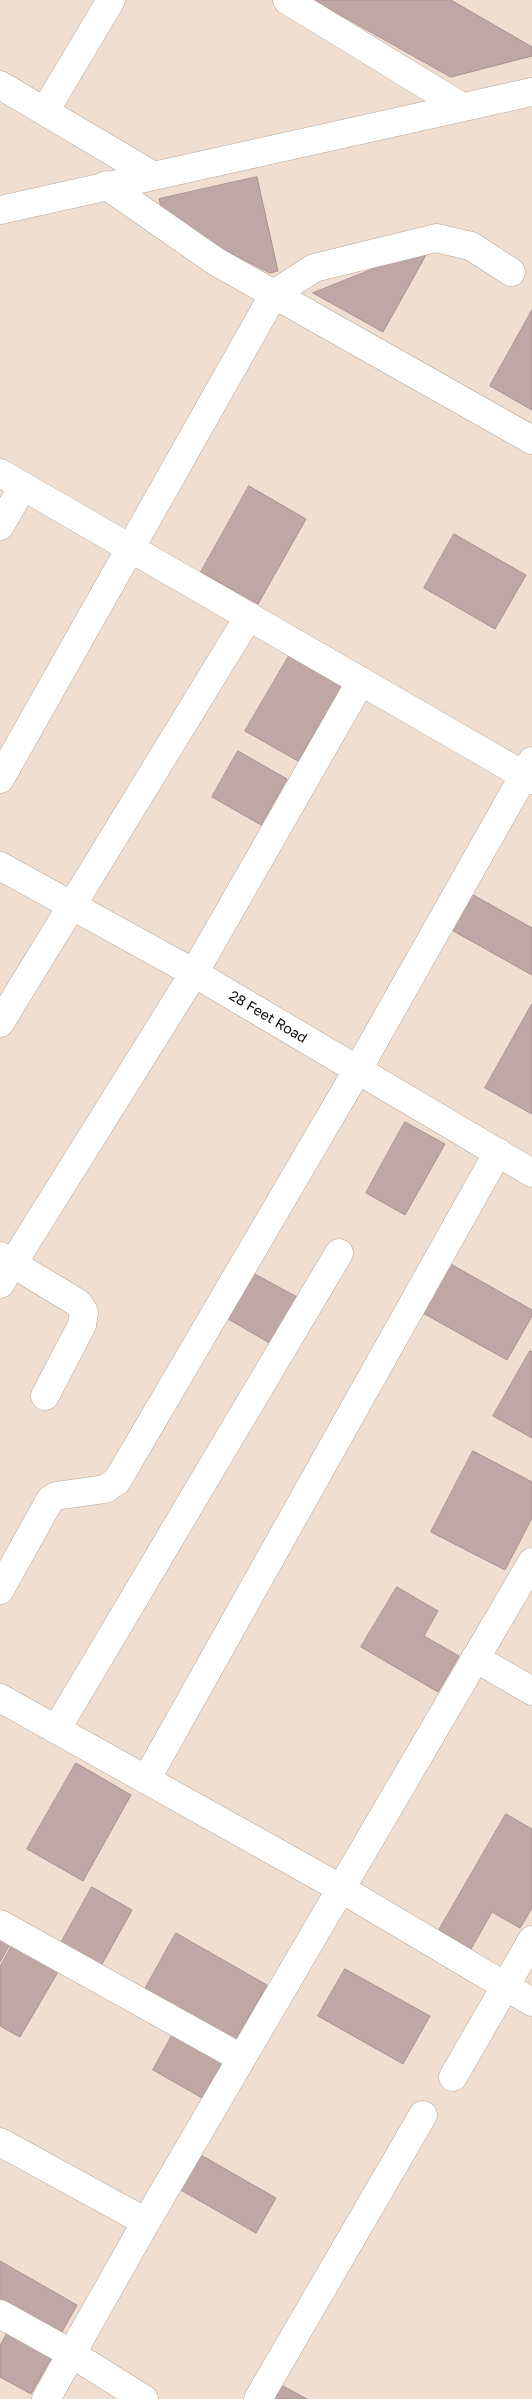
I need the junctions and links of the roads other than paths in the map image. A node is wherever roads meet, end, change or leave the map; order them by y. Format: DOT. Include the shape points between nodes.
graph roads {
  1 [pos="111,0"];
  2 [pos="287,0"];
  3 [pos="0,85"];
  4 [pos="529,95"];
  5 [pos="462,107"];
  6 [pos="45,111"];
  7 [pos="152,175"];
  8 [pos="106,185"];
  9 [pos="0,210"];
  10 [pos="511,272"];
  11 [pos="274,294"];
  12 [pos="532,440"];
  13 [pos="0,473"];
  14 [pos="23,486"];
  15 [pos="0,526"];
  16 [pos="132,548"];
  17 [pos="249,616"];
  18 [pos="361,681"];
  19 [pos="529,772"];
  20 [pos="0,779"];
  21 [pos="0,866"];
  22 [pos="72,907"];
  23 [pos="194,973"];
  24 [pos="0,1024"];
  25 [pos="357,1070"];
  26 [pos="498,1152"];
  27 [pos="532,1173"];
  28 [pos="339,1253"];
  29 [pos="4,1268"];
  30 [pos="45,1396"];
  31 [pos="532,1562"];
  32 [pos="0,1590"];
  33 [pos="476,1658"];
  34 [pos="532,1691"];
  35 [pos="0,1698"];
  36 [pos="56,1730"];
  37 [pos="146,1780"];
  38 [pos="340,1888"];
  39 [pos="0,1924"];
  40 [pos="532,1940"];
  41 [pos="506,1986"];
  42 [pos="532,2002"];
  43 [pos="241,2058"];
  44 [pos="453,2077"];
  45 [pos="423,2115"];
  46 [pos="0,2142"];
  47 [pos="146,2222"];
  48 [pos="0,2314"];
  49 [pos="72,2354"];
  50 [pos="46,2399"];
  51 [pos="144,2399"];
  52 [pos="258,2399"];
  1 -- 6 [label="street"];
  2 -- 5 [label="street"];
  3 -- 6 [label="street"];
  4 -- 5 [label="street"];
  5 -- 7 [label="street"];
  6 -- 7 [label="street"];
  7 -- 8 [label="street"];
  8 -- 9 [label="street"];
  8 -- 11 [label="street" via="214,261"];
  10 -- 11 [label="street" via="471,246 436,238 314,268"];
  11 -- 12 [label="street"];
  11 -- 16 [label="street"];
  13 -- 14 [label="street"];
  14 -- 15 [label="street"];
  14 -- 16 [label="street"];
  16 -- 17 [label="street"];
  16 -- 20 [label="street"];
  17 -- 18 [label="street"];
  17 -- 22 [label="street"];
  18 -- 19 [label="street"];
  18 -- 23 [label="street"];
  19 -- 25 [label="street"];
  21 -- 22 [label="street, 28 Feet Road"];
  22 -- 23 [label="street, 28 Feet Road"];
  22 -- 24 [label="street"];
  23 -- 25 [label="street, 28 Feet Road"];
  23 -- 29 [label="street"];
  25 -- 26 [label="street, 28 Feet Road"];
  25 -- 32 [label="street" via="117,1481 104,1489 56,1496 50,1500"];
  26 -- 27 [label="street, 28 Feet Road"];
  26 -- 37 [label="street"];
  28 -- 36 [label="street"];
  29 -- 30 [label="street" via="78,1304 84,1312 82,1325"];
  31 -- 33 [label="street"];
  33 -- 34 [label="street"];
  33 -- 38 [label="street"];
  35 -- 36 [label="street"];
  36 -- 37 [label="street"];
  37 -- 38 [label="street"];
  38 -- 41 [label="street"];
  38 -- 43 [label="street"];
  39 -- 43 [label="street"];
  40 -- 41 [label="street"];
  41 -- 42 [label="street"];
  41 -- 44 [label="street"];
  43 -- 47 [label="street"];
  45 -- 52 [label="street"];
  46 -- 47 [label="street"];
  47 -- 49 [label="street"];
  48 -- 49 [label="street"];
  49 -- 50 [label="street"];
  49 -- 51 [label="street"];
}
